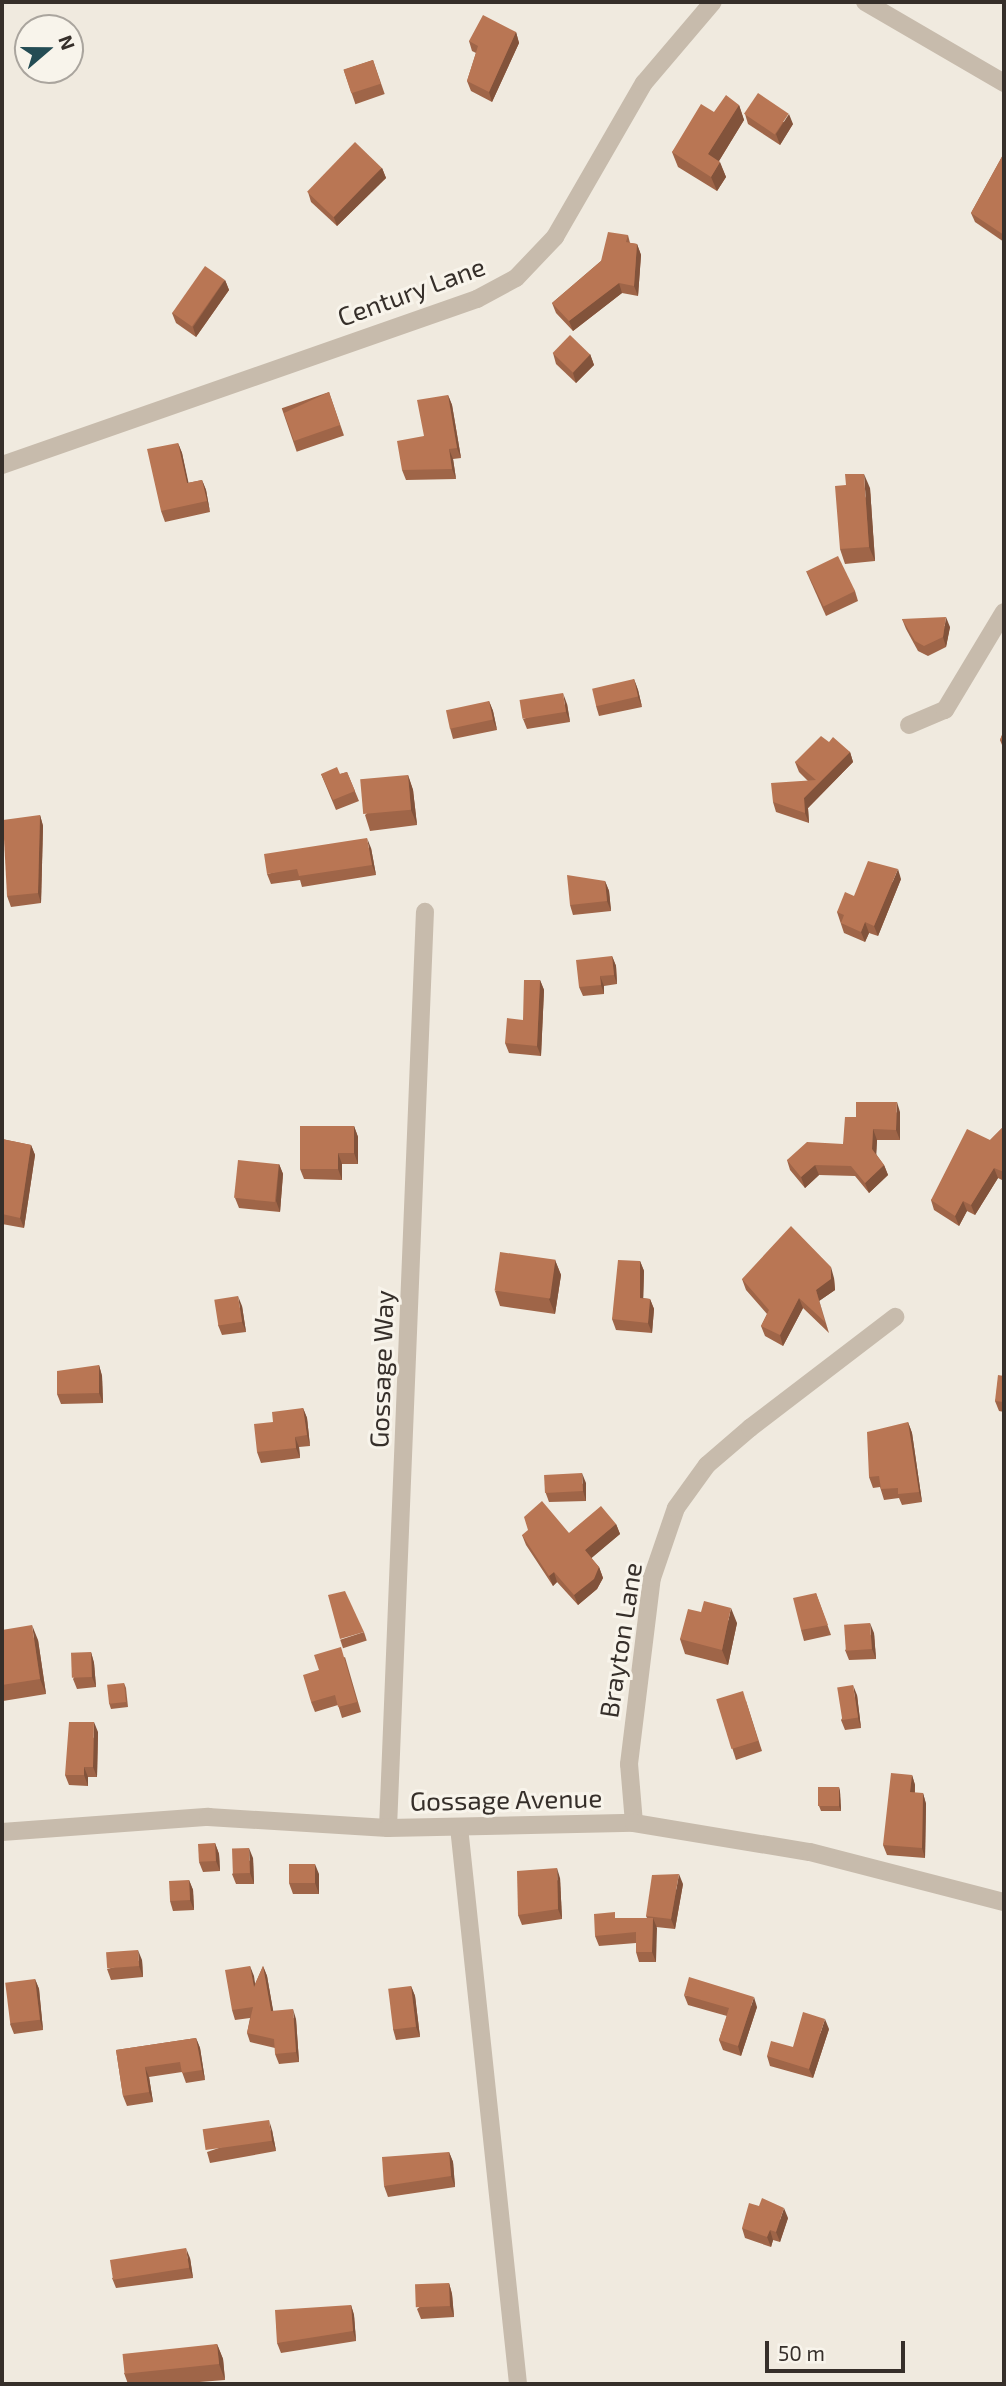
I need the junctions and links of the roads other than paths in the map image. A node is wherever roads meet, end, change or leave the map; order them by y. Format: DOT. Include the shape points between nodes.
graph roads {
  1 [pos="713,2"];
  2 [pos="865,2"];
  3 [pos="1004,83"];
  4 [pos="2,466"];
  5 [pos="1004,612"];
  6 [pos="909,725"];
  7 [pos="425,912"];
  8 [pos="895,1317"];
  9 [pos="634,1823"];
  10 [pos="459,1827"];
  11 [pos="388,1828"];
  12 [pos="2,1832"];
  13 [pos="1004,1902"];
  14 [pos="518,2384"];
  1 -- 4 [label="street, Century Lane" via="644,83 555,237 516,278 477,299"];
  2 -- 3 [label="street"];
  5 -- 6 [label="street" via="945,710"];
  7 -- 11 [label="street, Gossage Way"];
  8 -- 9 [label="street, Brayton Lane" via="750,1428 708,1465 676,1508 648,1603 629,1764"];
  9 -- 10 [label="street, Gossage Avenue"];
  9 -- 13 [label="street, Gossage Avenue" via="810,1852"];
  10 -- 11 [label="street, Gossage Avenue"];
  10 -- 14 [label="street"];
  11 -- 12 [label="street, Gossage Avenue" via="208,1817"];
}
